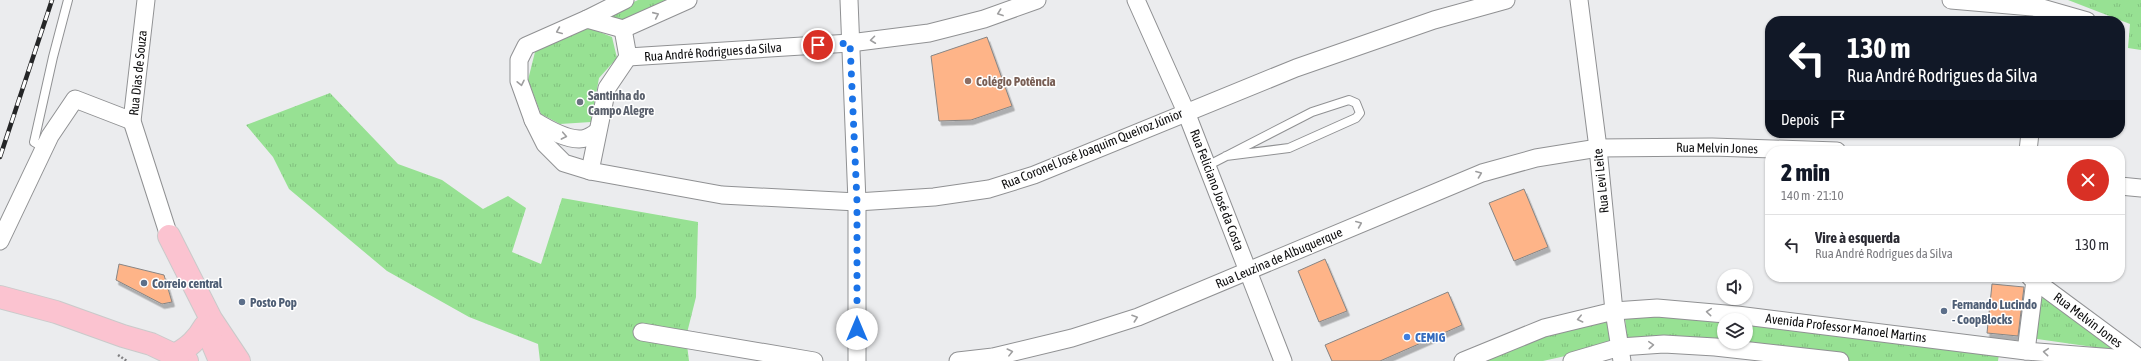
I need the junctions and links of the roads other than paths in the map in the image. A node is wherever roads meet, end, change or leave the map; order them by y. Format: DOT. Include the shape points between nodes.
graph roads {
  1 [pos="68,0"];
  2 [pos="146,0"];
  3 [pos="625,0"];
  4 [pos="688,0"];
  5 [pos="849,0"];
  6 [pos="1037,0"];
  7 [pos="1136,0"];
  8 [pos="1506,0"];
  9 [pos="1579,0"];
  10 [pos="1951,0"];
  11 [pos="2042,10"];
  12 [pos="2067,16"];
  13 [pos="587,19"];
  14 [pos="623,29"];
  15 [pos="850,43"];
  16 [pos="628,57"];
  17 [pos="1186,112"];
  18 [pos="533,120"];
  19 [pos="132,121"];
  20 [pos="597,132"];
  21 [pos="44,148"];
  22 [pos="1598,148"];
  23 [pos="1765,149"];
  24 [pos="1226,156"];
  25 [pos="1208,166"];
  26 [pos="590,171"];
  27 [pos="2125,186"];
  28 [pos="2141,188"];
  29 [pos="857,202"];
  30 [pos="169,236"];
  31 [pos="0,241"];
  32 [pos="1248,270"];
  33 [pos="2033,282"];
  34 [pos="2037,282"];
  35 [pos="0,297"];
  36 [pos="1614,311"];
  37 [pos="205,326"];
  38 [pos="642,332"];
  39 [pos="117,334"];
  40 [pos="2026,351"];
  41 [pos="1621,354"];
  42 [pos="2002,354"];
  43 [pos="181,358"];
  44 [pos="2141,360"];
  45 [pos="151,361"];
  46 [pos="220,361"];
  47 [pos="239,361"];
  48 [pos="814,361"];
  49 [pos="857,361"];
  50 [pos="958,361"];
  51 [pos="1283,361"];
  52 [pos="1463,361"];
  53 [pos="1572,361"];
  54 [pos="1840,361"];
  1 -- 21 [label="lane" via="34,142"];
  2 -- 19 [label="street, Rua Dias de Souza"];
  3 -- 13 [label="street"];
  14 -- 4 [label="street, one-way"];
  5 -- 15 [label="street"];
  6 -- 15 [label="street, Rua André Rodrigues da Silva, one-way" via="984,19 929,33"];
  7 -- 17 [label="street, Rua Feliciano José da Costa"];
  8 -- 17 [label="street, Rua Coronel José Joaquim Queiroz Júnior" via="1434,20 1304,65"];
  9 -- 22 [label="street, Rua Levi Leite"];
  10 -- 11 [label="street"];
  11 -- 12 [label="street"];
  13 -- 14 [label="street"];
  13 -- 18 [label="street, one-way" via="526,46 519,60 519,81"];
  14 -- 16 [label="street, Rua André Rodrigues da Silva"];
  15 -- 16 [label="street, Rua André Rodrigues da Silva"];
  15 -- 29 [label="street"];
  16 -- 20 [label="street" via="607,88"];
  17 -- 25 [label="street, Rua Feliciano José da Costa"];
  17 -- 29 [label="street, Rua Coronel José Joaquim Queiroz Júnior" via="1034,175 989,189 934,197"];
  18 -- 20 [label="street, one-way" via="554,134 586,139"];
  18 -- 26 [label="street, Rua Coronel José Joaquim Queiroz Júnior" via="545,144 564,163"];
  19 -- 21 [label="street" via="75,99"];
  19 -- 30 [label="street, Rua Dias de Souza"];
  20 -- 26 [label="street"];
  21 -- 31 [label="street"];
  22 -- 23 [label="street, Rua Melvin Jones"];
  32 -- 22 [label="street, Rua Leuzina de Albuquerque, one-way" via="1482,173 1536,158"];
  22 -- 36 [label="street, Rua Levi Leite"];
  24 -- 24 [label="lane" via="1312,112 1350,100 1356,104 1360,113 1356,118 1289,148"];
  24 -- 25 [label="lane"];
  25 -- 32 [label="street, Rua Feliciano José da Costa"];
  26 -- 29 [label="street, Rua Coronel José Joaquim Queiroz Júnior" via="722,194"];
  27 -- 28 [label="street"];
  29 -- 49 [label="street"];
  30 -- 37 [label="highway"];
  30 -- 47 [label="highway" via="211,319"];
  50 -- 32 [label="street, Rua Leuzina de Albuquerque, one-way" via="993,357 1076,337 1138,317"];
  32 -- 51 [label="street, Rua Feliciano José da Costa"];
  33 -- 40 [label="street, Rua Melvin Jones"];
  34 -- 44 [label="street, Rua Melvin Jones"];
  35 -- 39 [label="highway" via="56,312"];
  36 -- 41 [label="street, Rua Levi Leite"];
  42 -- 36 [label="street, Avenida Professor Manoel Martins, one-way" via="1737,315 1657,308"];
  36 -- 52 [label="street, Avenida Professor Manoel Martins, one-way" via="1544,328"];
  37 -- 43 [label="highway"];
  37 -- 46 [label="highway"];
  38 -- 48 [label="street"];
  39 -- 43 [label="highway" via="151,344"];
  39 -- 45 [label="highway"];
  40 -- 42 [label="street, Avenida Professor Manoel Martins"];
  44 -- 40 [label="street, Avenida Professor Manoel Martins, one-way"];
  41 -- 53 [label="street"];
  41 -- 54 [label="street, one-way" via="1664,344"];
}
